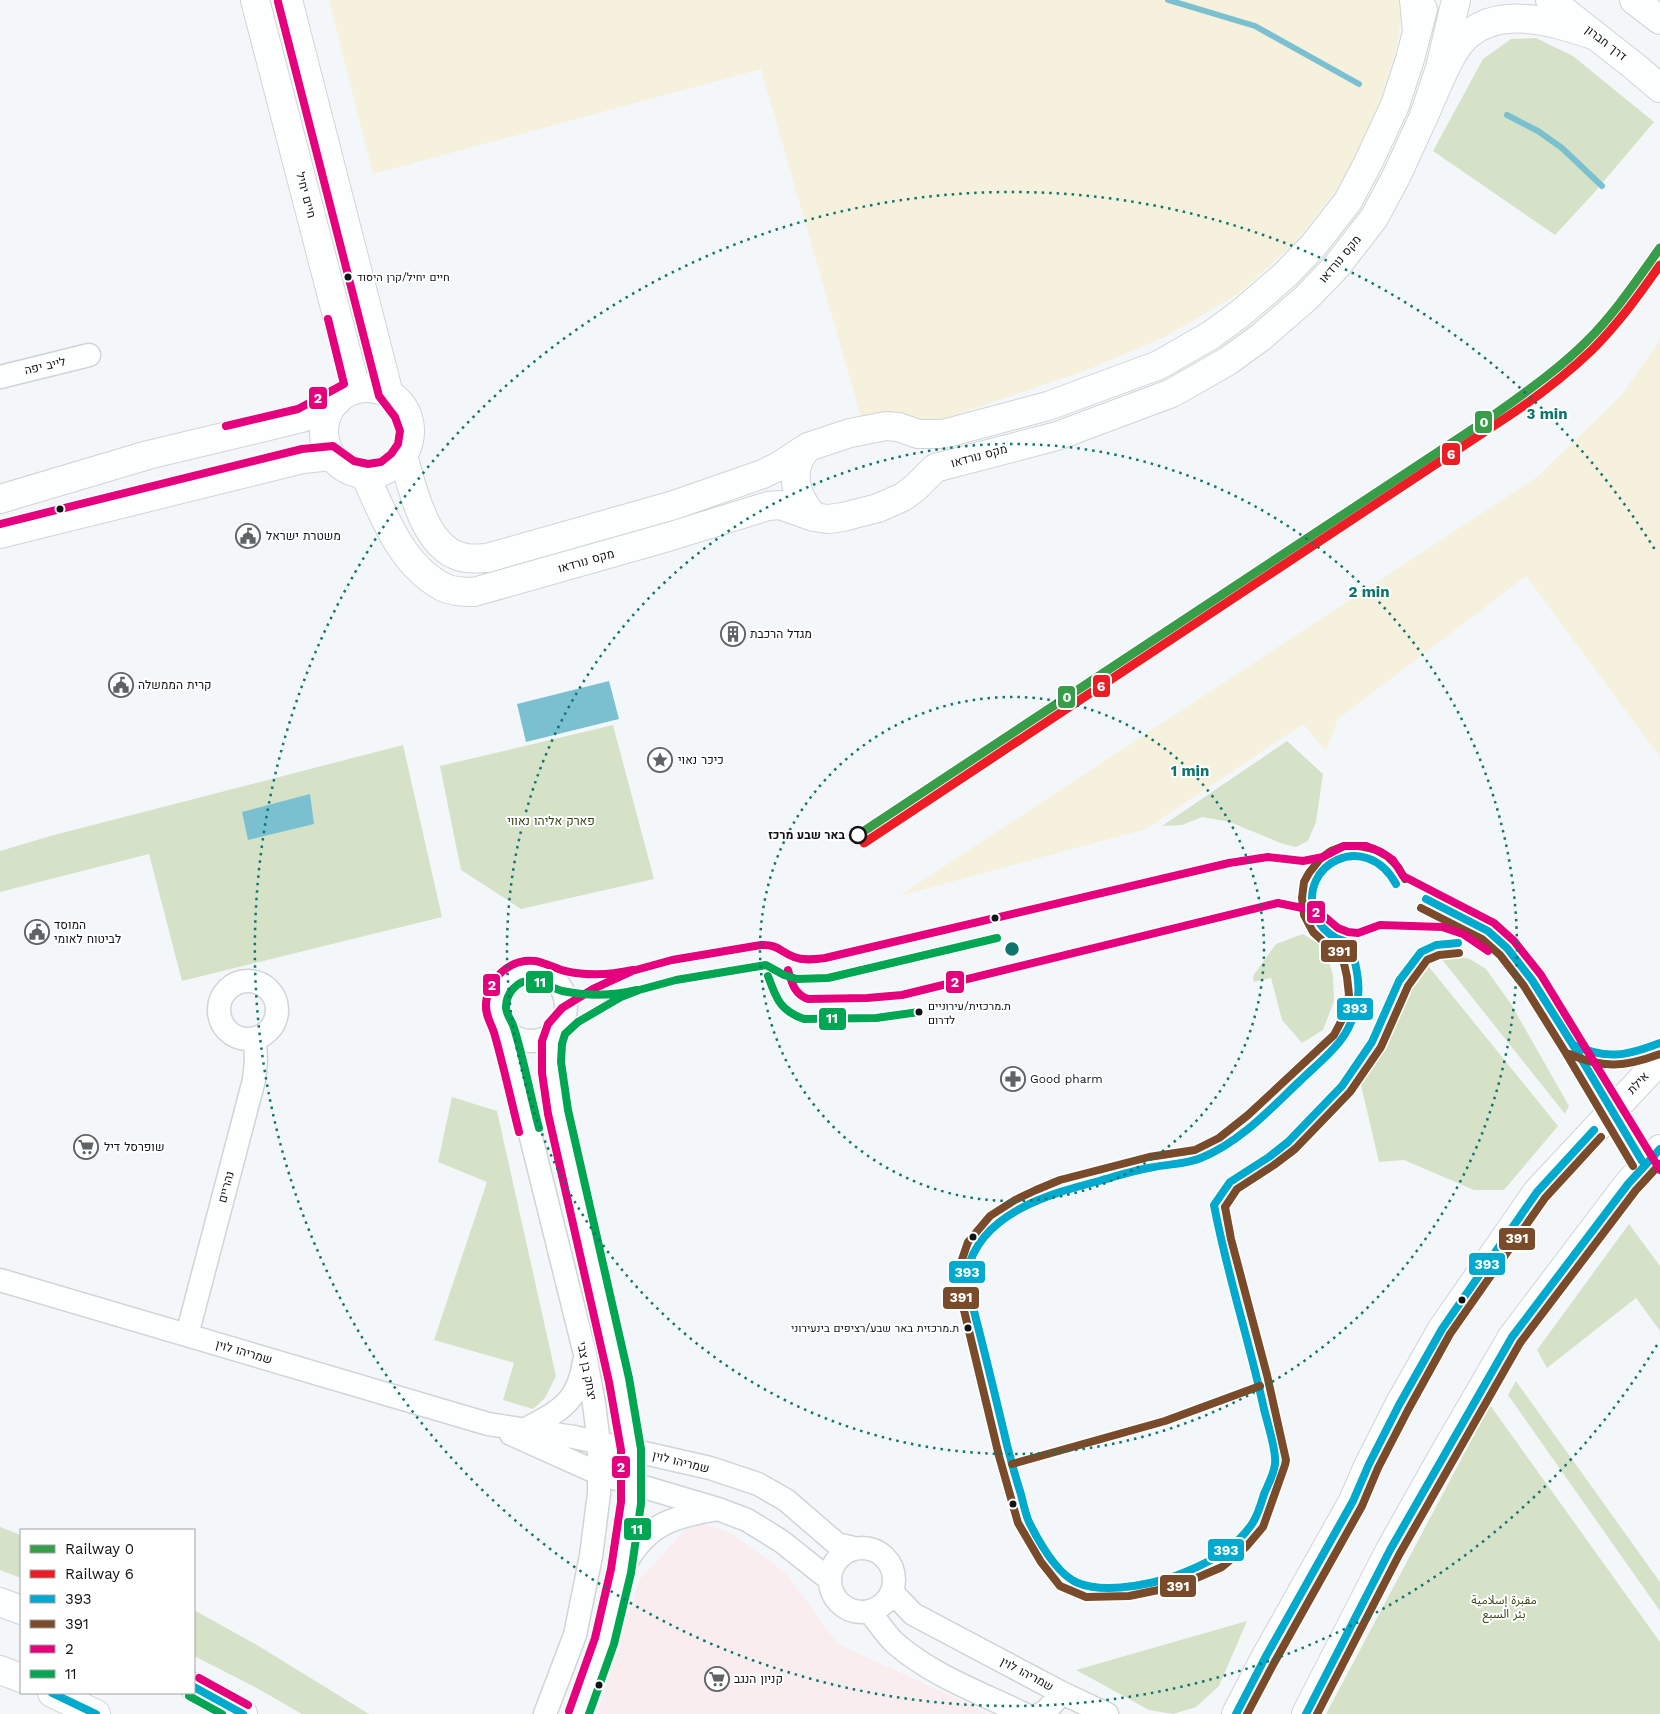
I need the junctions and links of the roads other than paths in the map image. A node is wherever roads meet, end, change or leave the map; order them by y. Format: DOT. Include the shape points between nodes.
graph roads {
  1 [pos="255,0"];
  2 [pos="288,0"];
  3 [pos="1414,0"];
  4 [pos="1424,0"];
  5 [pos="1456,0"];
  6 [pos="1550,0"];
  7 [pos="1634,0"];
  8 [pos="1660,20"];
  9 [pos="1417,31"];
  10 [pos="1596,36"];
  11 [pos="1660,88"];
  12 [pos="1424,116"];
  13 [pos="89,355"];
  14 [pos="0,376"];
  15 [pos="389,394"];
  16 [pos="347,395"];
  17 [pos="938,434"];
  18 [pos="808,448"];
  19 [pos="332,456"];
  20 [pos="403,456"];
  21 [pos="946,464"];
  22 [pos="365,475"];
  23 [pos="0,499"];
  24 [pos="814,517"];
  25 [pos="0,534"];
  26 [pos="504,1029"];
  27 [pos="555,1032"];
  28 [pos="255,1038"];
  29 [pos="1660,1060"];
  30 [pos="1660,1149"];
  31 [pos="0,1280"];
  32 [pos="187,1335"];
  33 [pos="585,1354"];
  34 [pos="488,1424"];
  35 [pos="526,1430"];
  36 [pos="599,1443"];
  37 [pos="632,1449"];
  38 [pos="600,1474"];
  39 [pos="632,1484"];
  40 [pos="718,1509"];
  41 [pos="853,1548"];
  42 [pos="621,1571"];
  43 [pos="830,1580"];
  44 [pos="892,1592"];
  45 [pos="0,1602"];
  46 [pos="20,1610"];
  47 [pos="869,1611"];
  48 [pos="0,1670"];
  49 [pos="20,1678"];
  50 [pos="1251,1685"];
  51 [pos="195,1688"];
  52 [pos="1062,1693"];
  53 [pos="54,1694"];
  54 [pos="96,1714"];
  55 [pos="243,1714"];
  56 [pos="545,1714"];
  57 [pos="578,1714"];
  58 [pos="1024,1714"];
  59 [pos="1040,1714"];
  60 [pos="1107,1714"];
  61 [pos="1224,1714"];
  62 [pos="1236,1714"];
  63 [pos="1306,1714"];
  1 -- 16 [label="main road, חיים יחיל"];
  2 -- 15 [label="main road"];
  3 -- 9 [label="main road"];
  4 -- 9 [label="main road"];
  5 -- 12 [label="main road, מקס נורדאו" via="1440,68"];
  6 -- 10 [label="main road, דרך חברון"];
  7 -- 8 [label="main road"];
  9 -- 17 [label="main road" via="1395,104 1348,201 1313,246 1242,312 1211,335 1159,365 1048,406"];
  10 -- 11 [label="main road, דרך חברון"];
  10 -- 12 [label="main road" via="1529,18 1504,19 1487,24 1470,33 1455,50"];
  12 -- 21 [label="main road, מקס נורדאו" via="1374,218 1336,267 1261,337 1228,361 1172,393 1120,414 1057,436"];
  13 -- 14 [label="street, לייב יפה"];
  15 -- 16 [label="main road" via="373,389"];
  15 -- 20 [label="main road" via="408,415 411,429"];
  16 -- 19 [label="main road" via="328,413 324,427"];
  16 -- 23 [label="main road" via="302,418 148,455"];
  17 -- 18 [label="main road" via="918,434 898,427 875,427 831,438"];
  17 -- 21 [label="main road" via="947,448"];
  18 -- 20 [label="main road" via="763,474 683,502 487,558 466,558 450,552 436,539 419,508"];
  18 -- 24 [label="main road" via="798,460 796,478 801,500"];
  19 -- 22 [label="main road" via="352,472"];
  19 -- 25 [label="main road" via="303,459"];
  20 -- 22 [label="main road" via="388,470"];
  21 -- 24 [label="main road, מקס נורדאו" via="934,468 903,497 878,508 843,517"];
  22 -- 24 [label="main road, מקס נורדאו" via="404,554 425,575 444,588 458,592 474,592 768,506 780,505"];
  26 -- 27 [label="street" via="523,1040 535,1041"];
  26 -- 27 [label="street" via="496,1011 498,992 510,977 519,972 533,971 552,978 563,990 565,1015"];
  26 -- 33 [label="street, יצחק בן צבי"];
  27 -- 37 [label="street" via="551,1056 558,1112"];
  28 -- 32 [label="street, נהריים" via="254,1080"];
  29 -- 50 [label="main road, אילת" via="1537,1192 1442,1329 1398,1405 1368,1464 1354,1501"];
  30 -- 63 [label="main road" via="1628,1184 1512,1337 1395,1542"];
  31 -- 32 [label="street, שמריהו לוין"];
  32 -- 34 [label="street, שמריהו לוין"];
  33 -- 35 [label="street" via="579,1385 572,1398"];
  33 -- 36 [label="street, יצחק בן צבי"];
  34 -- 35 [label="street, שמריהו לוין"];
  34 -- 38 [label="street, שמריהו לוין"];
  35 -- 36 [label="street, שמריהו לוין"];
  36 -- 37 [label="street, שמריהו לוין"];
  36 -- 38 [label="street, יצחק בן צבי"];
  37 -- 39 [label="street"];
  37 -- 41 [label="street, שמריהו לוין" via="710,1468 758,1484 786,1500 837,1544"];
  38 -- 39 [label="street, שמריהו לוין"];
  38 -- 56 [label="street, יצחק בן צבי" via="592,1556 575,1635"];
  39 -- 40 [label="street, שמריהו לוין"];
  39 -- 42 [label="street"];
  40 -- 42 [label="street" via="682,1516 652,1530 632,1552"];
  40 -- 43 [label="street, שמריהו לוין" via="747,1520 781,1541"];
  41 -- 43 [label="street" via="836,1560"];
  41 -- 44 [label="street" via="864,1547 883,1555 893,1572"];
  42 -- 57 [label="street" via="605,1641"];
  43 -- 47 [label="street" via="831,1590 842,1605 850,1610"];
  44 -- 47 [label="street" via="887,1601"];
  44 -- 52 [label="street, שמריהו לוין" via="913,1614"];
  45 -- 46 [label="main road"];
  47 -- 58 [label="street" via="895,1643 914,1658 934,1671"];
  48 -- 49 [label="main road"];
  50 -- 61 [label="street"];
  50 -- 62 [label="main road, אילת"];
  51 -- 55 [label="main road"];
  52 -- 59 [label="street, שמריהו לוין"];
  52 -- 60 [label="street, שמריהו לוין"];
  53 -- 54 [label="main road"];
}
